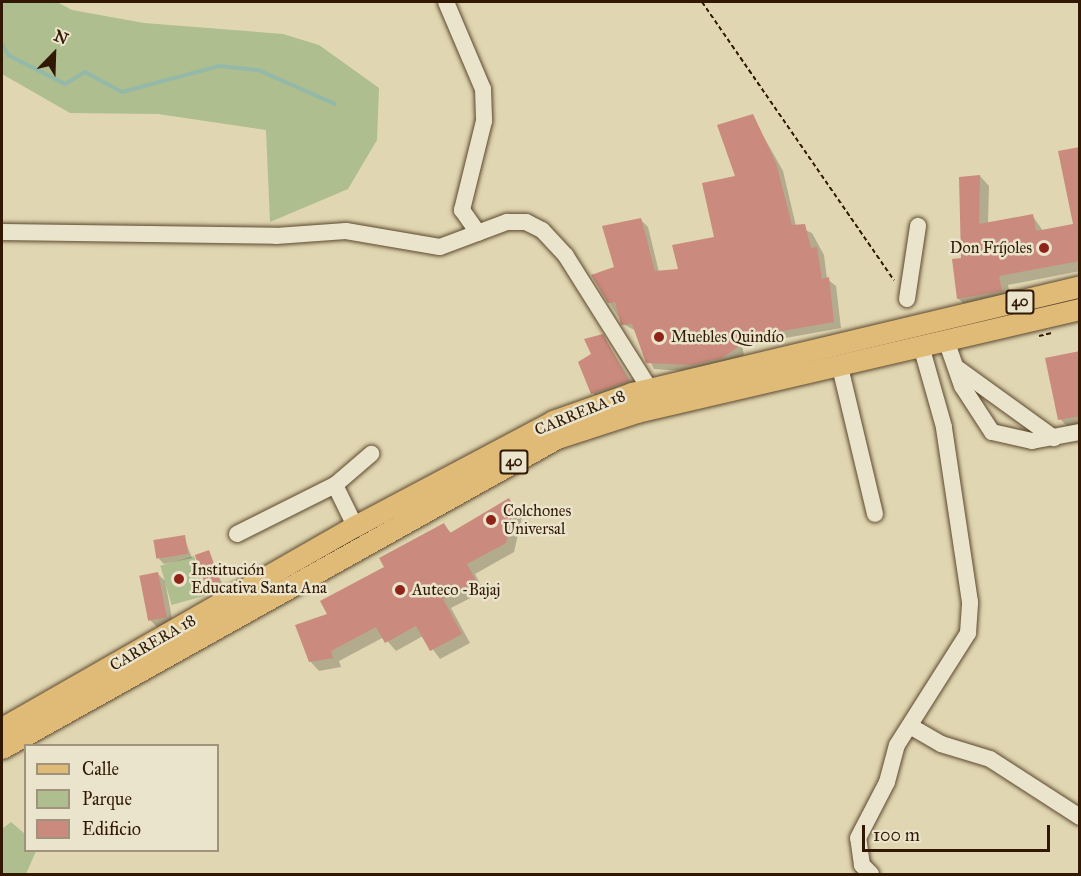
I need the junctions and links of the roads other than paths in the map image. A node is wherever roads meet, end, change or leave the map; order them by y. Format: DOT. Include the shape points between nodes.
graph roads {
  1 [pos="446,2"];
  2 [pos="918,226"];
  3 [pos="2,232"];
  4 [pos="478,233"];
  5 [pos="1080,286"];
  6 [pos="907,299"];
  7 [pos="1080,309"];
  8 [pos="947,343"];
  9 [pos="922,349"];
  10 [pos="954,365"];
  11 [pos="840,367"];
  12 [pos="649,388"];
  13 [pos="1080,432"];
  14 [pos="1054,438"];
  15 [pos="371,454"];
  16 [pos="335,485"];
  17 [pos="875,514"];
  18 [pos="355,526"];
  19 [pos="237,534"];
  20 [pos="910,726"];
  21 [pos="2,728"];
  22 [pos="2,748"];
  23 [pos="1080,817"];
  24 [pos="871,874"];
  1 -- 4 [label="street" via="483,88 484,121 462,210"];
  2 -- 6 [label="street"];
  3 -- 4 [label="street" via="276,236 346,231 440,247"];
  4 -- 12 [label="street" via="507,222 526,222 554,241"];
  5 -- 12 [label="main road, CARRERA 18 / 40"];
  7 -- 8 [label="main road, CARRERA 18 / 40"];
  8 -- 9 [label="main road, CARRERA 18 / 40"];
  8 -- 10 [label="street"];
  9 -- 11 [label="main road, CARRERA 18 / 40"];
  9 -- 20 [label="street" via="944,427 969,620 962,647"];
  10 -- 14 [label="street"];
  10 -- 14 [label="street" via="992,432 1032,441"];
  11 -- 17 [label="street"];
  11 -- 22 [label="main road, CARRERA 18 / 40" via="637,412 557,438"];
  12 -- 18 [label="main road, CARRERA 18 / 40" via="553,421"];
  13 -- 14 [label="street"];
  15 -- 16 [label="street"];
  16 -- 18 [label="street"];
  16 -- 19 [label="street"];
  18 -- 21 [label="main road, CARRERA 18 / 40"];
  20 -- 23 [label="street" via="941,744 990,759"];
  20 -- 24 [label="street" via="897,745 887,782 858,838 862,865"];
}
